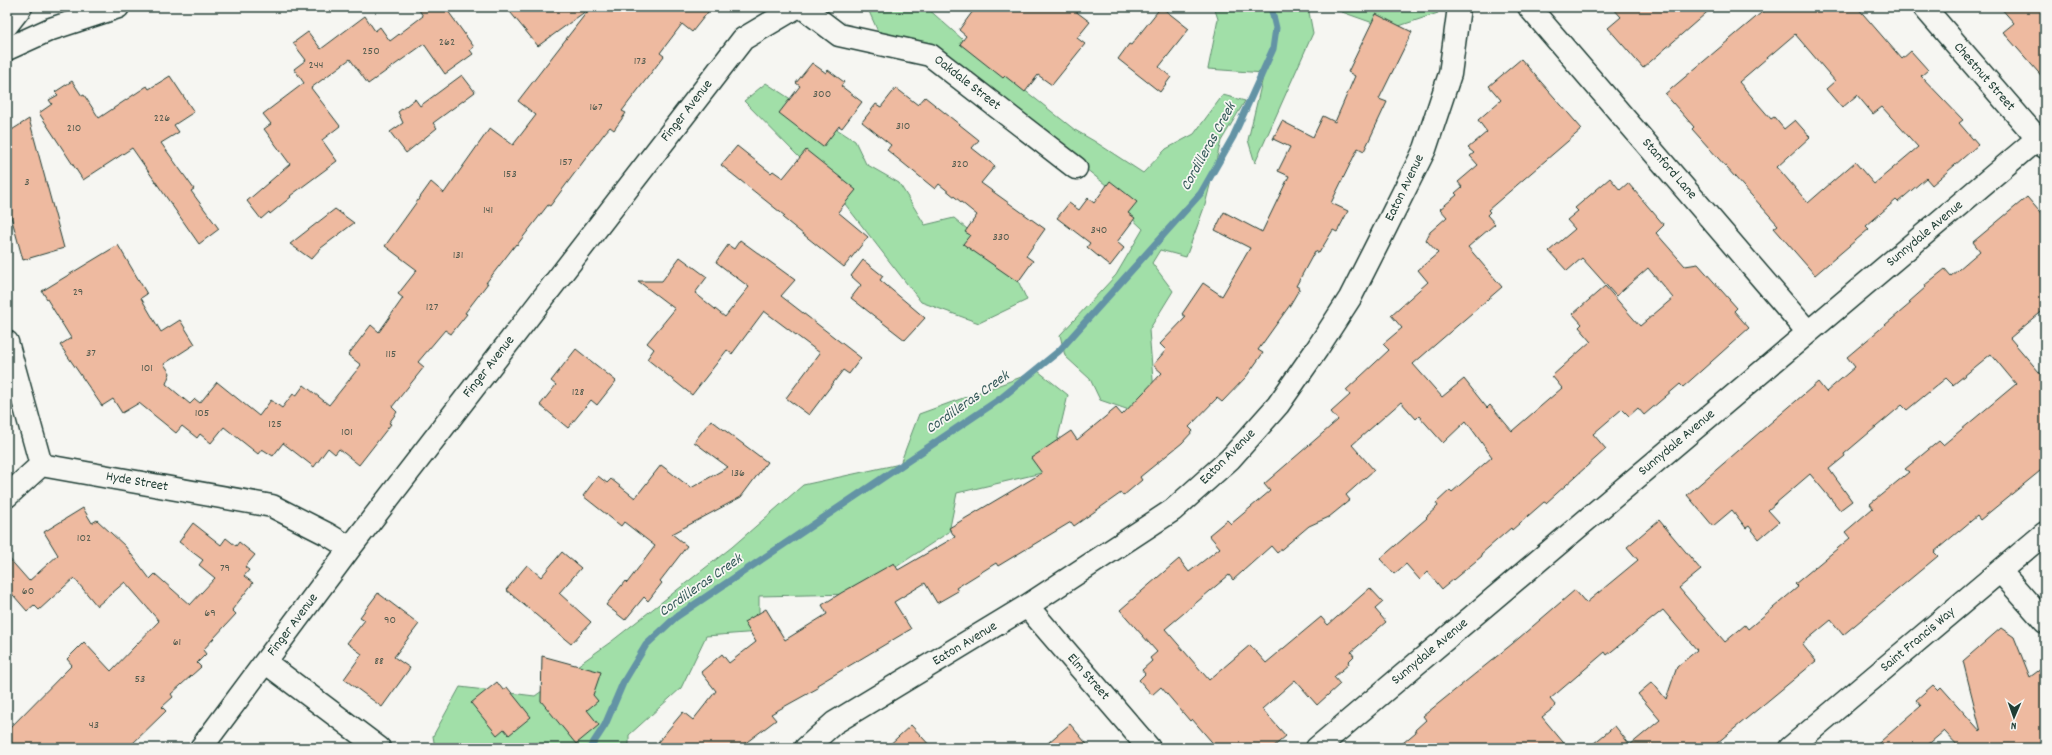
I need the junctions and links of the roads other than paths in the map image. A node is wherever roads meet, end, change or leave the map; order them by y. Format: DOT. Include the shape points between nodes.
graph roads {
  1 [pos="21,7"];
  2 [pos="118,7"];
  3 [pos="797,7"];
  4 [pos="802,7"];
  5 [pos="1459,7"];
  6 [pos="1529,7"];
  7 [pos="1924,7"];
  8 [pos="7,25"];
  9 [pos="7,49"];
  10 [pos="2041,143"];
  11 [pos="1076,168"];
  12 [pos="1808,332"];
  13 [pos="7,342"];
  14 [pos="41,465"];
  15 [pos="7,496"];
  16 [pos="2045,533"];
  17 [pos="350,548"];
  18 [pos="2000,571"];
  19 [pos="1027,606"];
  20 [pos="2045,622"];
  21 [pos="265,662"];
  22 [pos="201,748"];
  23 [pos="379,748"];
  24 [pos="806,748"];
  25 [pos="1149,748"];
  26 [pos="1317,748"];
  27 [pos="1790,748"];
  1 -- 8 [label="street"];
  2 -- 9 [label="street" via="51,29"];
  3 -- 17 [label="street, Finger Avenue" via="743,39"];
  4 -- 11 [label="street, Oakdale Street" via="839,35 930,55"];
  5 -- 19 [label="street, Eaton Avenue" via="1450,74 1424,149 1350,298 1278,405 1230,459 1173,510"];
  6 -- 12 [label="street, Stanford Lane"];
  7 -- 10 [label="street, Chestnut Street"];
  10 -- 12 [label="street, Sunnydale Avenue"];
  12 -- 26 [label="street, Sunnydale Avenue"];
  13 -- 14 [label="street"];
  14 -- 15 [label="street"];
  14 -- 17 [label="street, Hyde Street" via="272,506"];
  16 -- 18 [label="street, Saint Francis Way"];
  17 -- 21 [label="street, Finger Avenue"];
  18 -- 20 [label="street"];
  18 -- 27 [label="street, Saint Francis Way"];
  19 -- 24 [label="street, Eaton Avenue" via="834,723"];
  19 -- 25 [label="street, Elm Street"];
  21 -- 22 [label="street, Finger Avenue"];
  21 -- 23 [label="street"];
}
